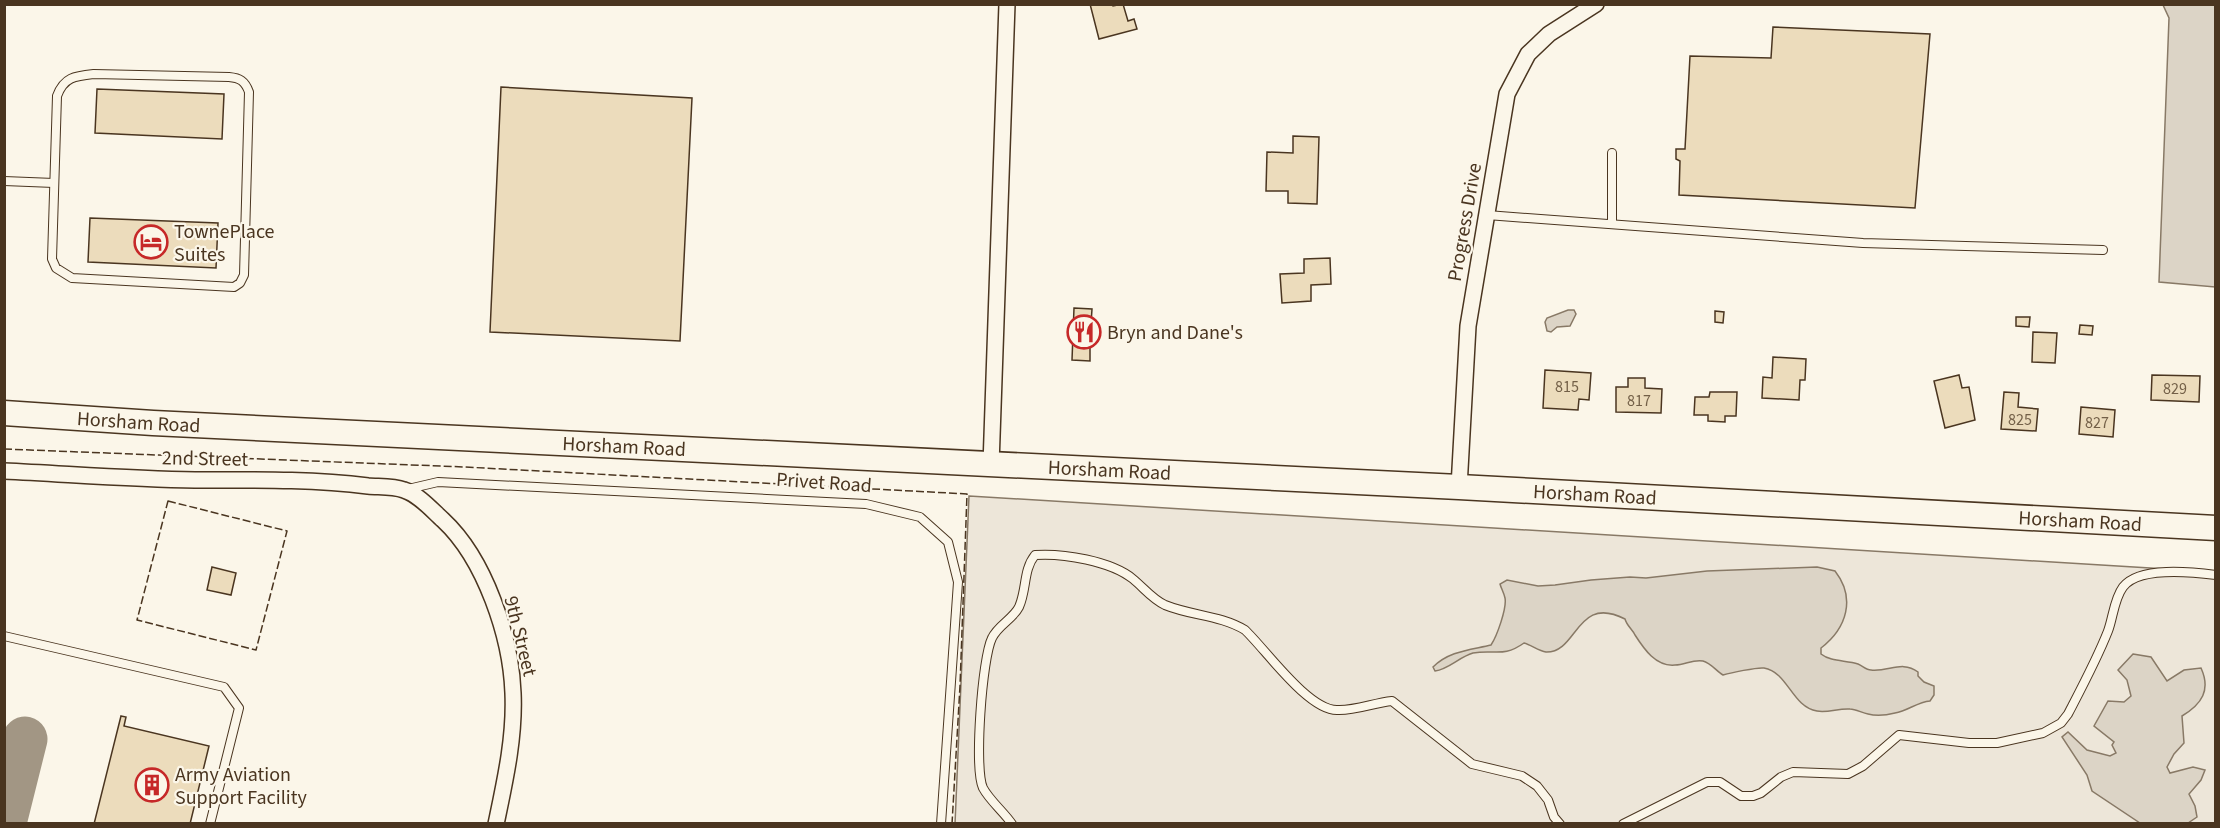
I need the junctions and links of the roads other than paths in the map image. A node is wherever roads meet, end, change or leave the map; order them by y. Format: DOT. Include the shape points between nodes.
graph roads {
  1 [pos="1007,4"];
  2 [pos="1596,4"];
  3 [pos="1612,153"];
  4 [pos="4,181"];
  5 [pos="54,183"];
  6 [pos="1487,215"];
  7 [pos="1612,224"];
  8 [pos="2103,250"];
  9 [pos="4,413"];
  10 [pos="991,465"];
  11 [pos="4,471"];
  12 [pos="1460,487"];
  13 [pos="404,490"];
  14 [pos="2216,528"];
  15 [pos="2216,575"];
  16 [pos="4,636"];
  17 [pos="210,824"];
  18 [pos="495,824"];
  19 [pos="941,824"];
  20 [pos="1012,824"];
  21 [pos="1560,824"];
  22 [pos="1623,824"];
  1 -- 10 [label="street"];
  2 -- 6 [label="street, Progress Drive" via="1549,34 1528,54 1511,86"];
  3 -- 7 [label="lane"];
  4 -- 5 [label="lane"];
  5 -- 5 [label="lane" via="52,259 64,274 72,278 234,287 244,274 249,92 246,85 240,78 229,77 94,74 68,80 57,96"];
  6 -- 7 [label="lane"];
  6 -- 12 [label="street, Progress Drive" via="1468,326"];
  7 -- 8 [label="lane" via="1863,243"];
  9 -- 10 [label="main road, Horsham Road"];
  10 -- 12 [label="main road, Horsham Road"];
  11 -- 13 [label="street, 2nd Street" via="343,483"];
  12 -- 14 [label="main road, Horsham Road"];
  13 -- 18 [label="street, 9th Street" via="448,524 478,564 503,637 513,715 507,772"];
  13 -- 19 [label="lane, Privet Road" via="438,482 866,504 920,517 948,542 958,582"];
  15 -- 22 [label="lane" via="2150,574 2122,588 2105,639 2068,714 2043,733 1983,744 1899,735 1848,774 1793,772 1753,796 1741,796 1720,782 1707,782"];
  16 -- 17 [label="lane" via="224,687 238,708"];
  20 -- 21 [label="lane" via="983,787 978,761 983,678 993,635 1018,607 1028,564 1035,555 1050,554 1120,570 1168,606 1232,622 1245,630 1324,709 1349,710 1392,701 1472,764 1522,776 1537,786"];
}
